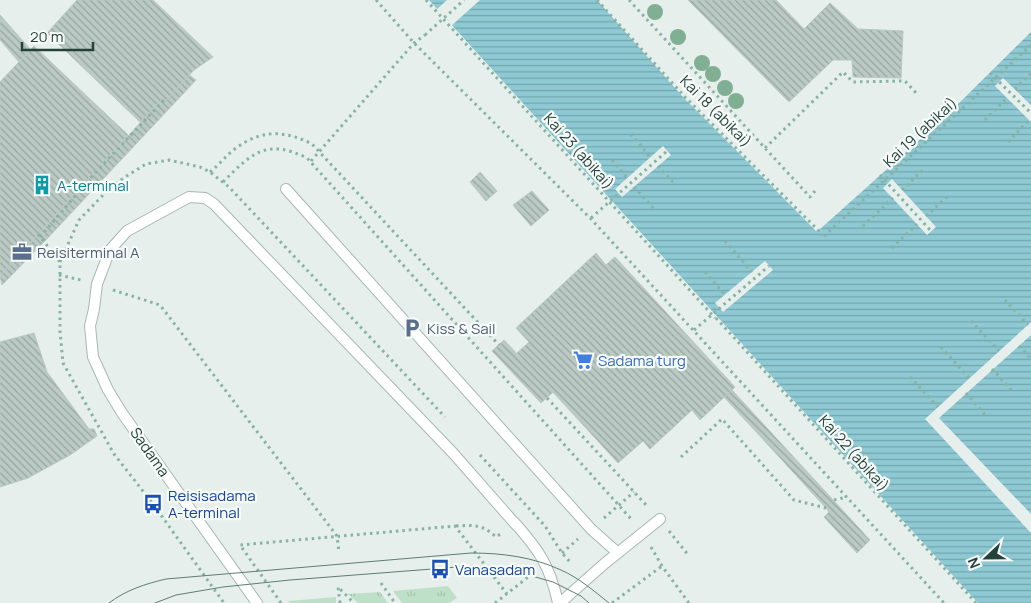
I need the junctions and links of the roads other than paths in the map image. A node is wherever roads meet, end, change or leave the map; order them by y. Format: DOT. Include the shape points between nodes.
graph roads {
  1 [pos="286,189"];
  2 [pos="267,258"];
  3 [pos="660,519"];
  4 [pos="517,526"];
  5 [pos="618,553"];
  6 [pos="257,603"];
  7 [pos="559,603"];
  1 -- 5 [label="lane" via="586,523"];
  2 -- 4 [label="lane"];
  3 -- 5 [label="lane"];
  4 -- 6 [label="lane, Sadama" via="453,453 214,204 205,198 189,196 127,231 110,250 97,284 90,326 94,357 122,413"];
  4 -- 7 [label="lane" via="534,544 546,564"];
  5 -- 7 [label="lane"];
}
